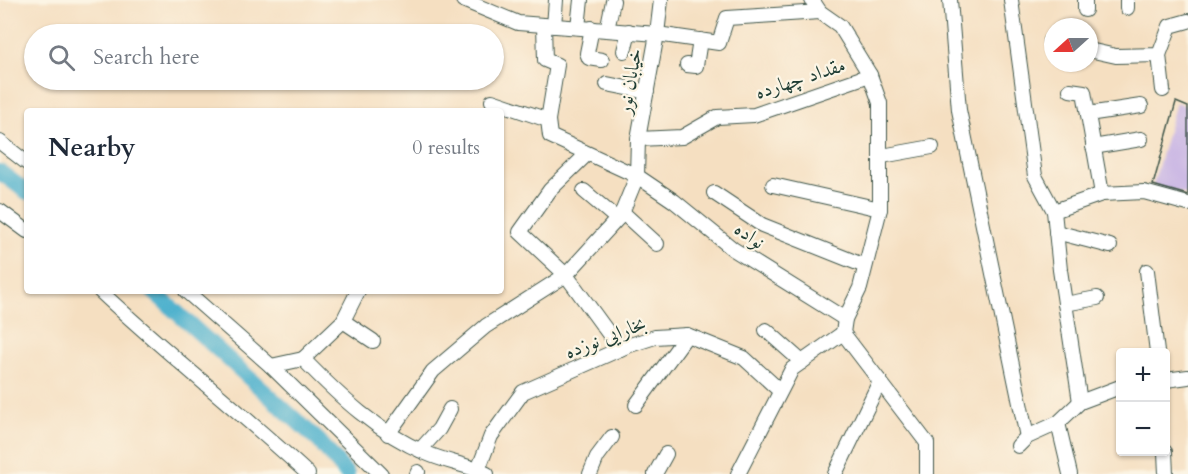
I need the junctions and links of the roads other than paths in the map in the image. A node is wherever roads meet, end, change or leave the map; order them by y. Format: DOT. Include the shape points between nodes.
graph roads {
  1 [pos="463,0"];
  2 [pos="556,0"];
  3 [pos="581,0"];
  4 [pos="661,0"];
  5 [pos="950,0"];
  6 [pos="1011,0"];
  7 [pos="613,1"];
  8 [pos="816,6"];
  9 [pos="1188,21"];
  10 [pos="549,25"];
  11 [pos="585,28"];
  12 [pos="607,30"];
  13 [pos="629,31"];
  14 [pos="657,34"];
  15 [pos="700,40"];
  16 [pos="624,51"];
  17 [pos="1098,52"];
  18 [pos="1159,55"];
  19 [pos="602,60"];
  20 [pos="687,65"];
  21 [pos="870,75"];
  22 [pos="607,84"];
  23 [pos="1163,90"];
  24 [pos="1077,91"];
  25 [pos="647,92"];
  26 [pos="492,101"];
  27 [pos="1141,106"];
  28 [pos="1088,114"];
  29 [pos="548,120"];
  30 [pos="638,139"];
  31 [pos="1141,139"];
  32 [pos="0,142"];
  33 [pos="932,147"];
  34 [pos="1094,147"];
  35 [pos="586,154"];
  36 [pos="882,156"];
  37 [pos="24,161"];
  38 [pos="637,176"];
  39 [pos="773,185"];
  40 [pos="584,191"];
  41 [pos="714,193"];
  42 [pos="1102,194"];
  43 [pos="1188,204"];
  44 [pos="880,209"];
  45 [pos="0,211"];
  46 [pos="1054,211"];
  47 [pos="619,215"];
  48 [pos="24,229"];
  49 [pos="1052,229"];
  50 [pos="657,244"];
  51 [pos="1110,246"];
  52 [pos="865,266"];
  53 [pos="1147,271"];
  54 [pos="566,275"];
  55 [pos="103,294"];
  56 [pos="189,294"];
  57 [pos="356,294"];
  58 [pos="1097,298"];
  59 [pos="1065,304"];
  60 [pos="343,321"];
  61 [pos="844,326"];
  62 [pos="766,330"];
  63 [pos="687,335"];
  64 [pos="374,341"];
  65 [pos="1157,348"];
  66 [pos="620,349"];
  67 [pos="303,359"];
  68 [pos="802,362"];
  69 [pos="272,366"];
  70 [pos="1188,376"];
  71 [pos="1170,379"];
  72 [pos="880,381"];
  73 [pos="1116,388"];
  74 [pos="779,390"];
  75 [pos="1080,402"];
  76 [pos="636,405"];
  77 [pos="450,409"];
  78 [pos="1058,423"];
  79 [pos="388,434"];
  80 [pos="612,437"];
  81 [pos="420,450"];
  82 [pos="666,454"];
  83 [pos="1165,456"];
  84 [pos="482,472"];
  85 [pos="308,474"];
  86 [pos="381,474"];
  87 [pos="590,474"];
  88 [pos="655,474"];
  89 [pos="738,474"];
  90 [pos="835,474"];
  91 [pos="927,474"];
  92 [pos="1070,474"];
  93 [pos="1166,474"];
  1 -- 10 [label="street, خیابان نور" via="518,23"];
  2 -- 10 [label="street"];
  3 -- 11 [label="street"];
  4 -- 14 [label="street"];
  5 -- 78 [label="street" via="958,110 1022,442"];
  6 -- 46 [label="street" via="1035,176"];
  7 -- 12 [label="street"];
  8 -- 15 [label="street" via="726,18 719,43"];
  8 -- 21 [label="street" via="840,26"];
  9 -- 18 [label="street" via="1170,26"];
  10 -- 11 [label="street, خیابان نور"];
  10 -- 29 [label="street" via="545,60 557,65"];
  11 -- 12 [label="street, خیابان نور"];
  11 -- 19 [label="street" via="589,58"];
  12 -- 13 [label="street, خیابان نور"];
  13 -- 14 [label="street, خیابان نور"];
  13 -- 16 [label="street"];
  14 -- 15 [label="street"];
  14 -- 25 [label="street, خیابان نور"];
  15 -- 20 [label="street" via="696,66"];
  17 -- 18 [label="street" via="1116,56"];
  18 -- 23 [label="street"];
  21 -- 30 [label="street, مقداد چهارده" via="754,115 717,117 682,137"];
  21 -- 36 [label="street" via="880,103"];
  22 -- 25 [label="street"];
  24 -- 28 [label="street"];
  25 -- 30 [label="street, خیابان نور"];
  26 -- 29 [label="street"];
  27 -- 28 [label="street"];
  28 -- 34 [label="street"];
  29 -- 35 [label="street, نواده" via="550,136"];
  30 -- 38 [label="street, خیابان نور"];
  31 -- 34 [label="street"];
  32 -- 37 [label="street"];
  33 -- 36 [label="street"];
  34 -- 42 [label="street"];
  35 -- 38 [label="street, نواده"];
  35 -- 54 [label="street" via="550,189 520,232"];
  36 -- 44 [label="street"];
  38 -- 47 [label="street, خیابان نور"];
  38 -- 61 [label="street, نواده"];
  39 -- 44 [label="street"];
  40 -- 47 [label="street"];
  41 -- 52 [label="street" via="762,225"];
  42 -- 43 [label="street" via="1144,192"];
  42 -- 46 [label="street"];
  44 -- 52 [label="street"];
  45 -- 48 [label="street"];
  46 -- 49 [label="street"];
  47 -- 50 [label="street"];
  47 -- 54 [label="street, خیابان نور"];
  49 -- 51 [label="street"];
  49 -- 59 [label="street"];
  52 -- 61 [label="street"];
  53 -- 65 [label="street"];
  54 -- 66 [label="street"];
  54 -- 79 [label="street, خیابان نور" via="486,326 433,370"];
  55 -- 85 [label="street"];
  56 -- 69 [label="street"];
  57 -- 60 [label="street"];
  58 -- 59 [label="street"];
  59 -- 75 [label="street"];
  60 -- 64 [label="street"];
  60 -- 67 [label="street"];
  61 -- 68 [label="street"];
  61 -- 72 [label="street"];
  62 -- 68 [label="street"];
  63 -- 66 [label="street, بخارایی نوزده" via="655,337"];
  63 -- 74 [label="street, بخارایی نوزده" via="744,358"];
  63 -- 76 [label="street"];
  66 -- 84 [label="street, بخارایی نوزده" via="523,392 491,436"];
  67 -- 69 [label="street"];
  67 -- 79 [label="street"];
  68 -- 74 [label="street" via="792,369"];
  69 -- 86 [label="street"];
  70 -- 71 [label="street"];
  72 -- 90 [label="street"];
  72 -- 91 [label="street" via="927,443"];
  73 -- 75 [label="street"];
  74 -- 89 [label="street"];
  75 -- 78 [label="street"];
  77 -- 81 [label="street"];
  78 -- 92 [label="street"];
  79 -- 81 [label="street"];
  80 -- 87 [label="street"];
  81 -- 84 [label="street"];
  82 -- 88 [label="street"];
  83 -- 93 [label="street"];
}
